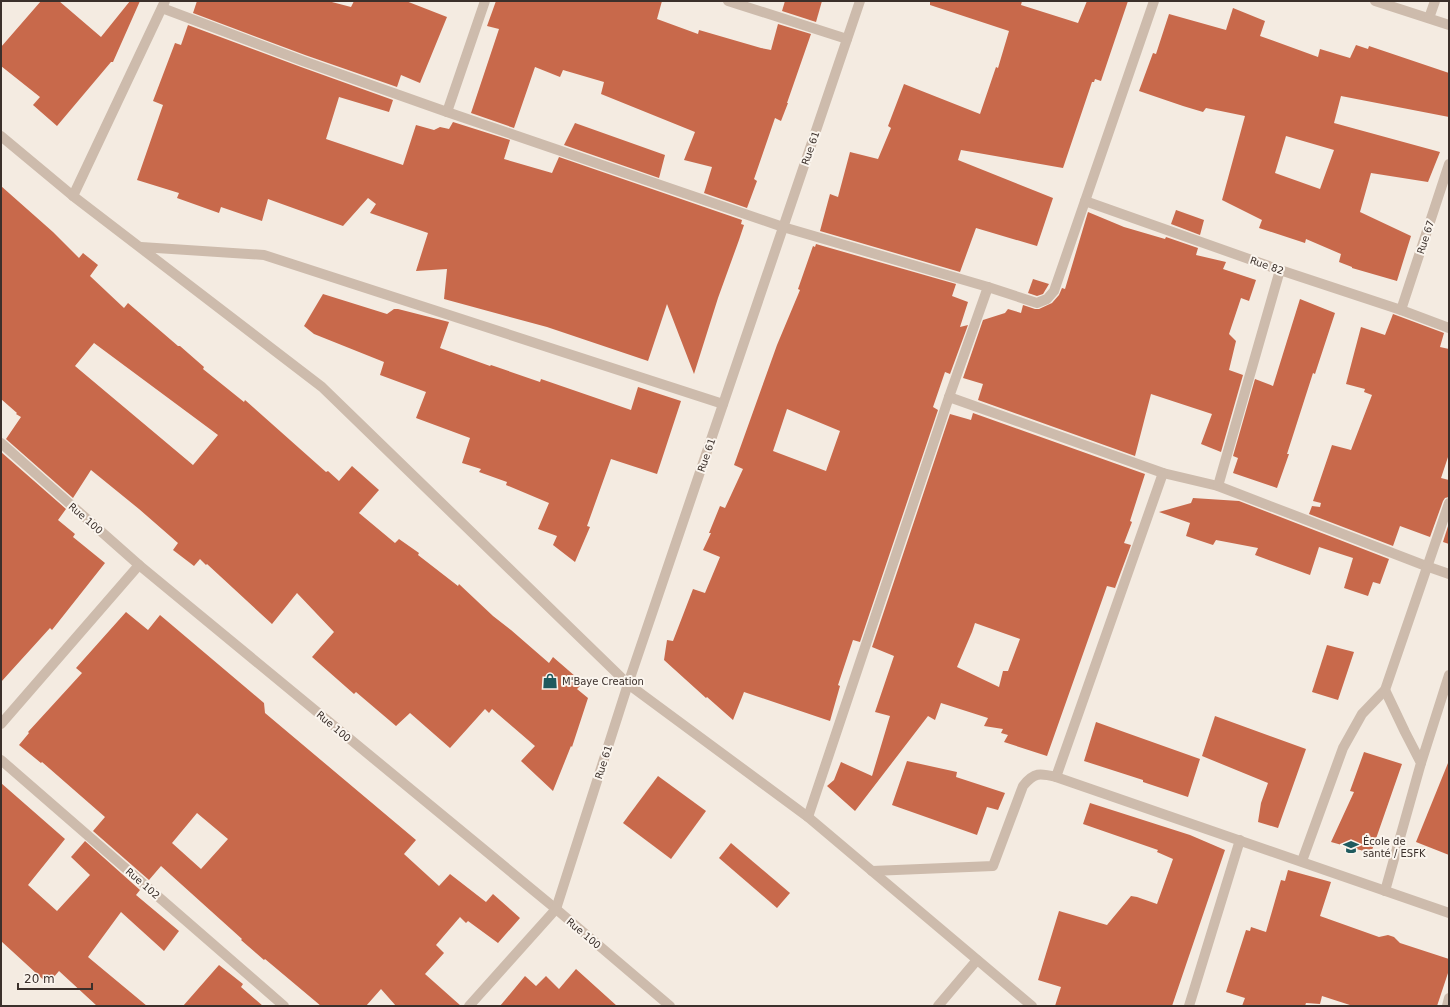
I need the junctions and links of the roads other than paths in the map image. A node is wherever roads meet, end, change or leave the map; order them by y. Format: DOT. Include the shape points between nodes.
graph roads {
  1 [pos="485,1"];
  2 [pos="728,1"];
  3 [pos="860,1"];
  4 [pos="1154,1"];
  5 [pos="1375,1"];
  6 [pos="1435,1"];
  7 [pos="163,5"];
  8 [pos="1429,18"];
  9 [pos="1449,25"];
  10 [pos="847,39"];
  11 [pos="448,112"];
  12 [pos="1,136"];
  13 [pos="1449,164"];
  14 [pos="73,196"];
  15 [pos="1085,201"];
  16 [pos="784,227"];
  17 [pos="141,247"];
  18 [pos="1280,270"];
  19 [pos="988,287"];
  20 [pos="1401,310"];
  21 [pos="1449,328"];
  22 [pos="949,397"];
  23 [pos="724,404"];
  24 [pos="1,444"];
  25 [pos="1163,472"];
  26 [pos="1218,486"];
  27 [pos="1449,503"];
  28 [pos="139,565"];
  29 [pos="1426,566"];
  30 [pos="1449,574"];
  31 [pos="1449,675"];
  32 [pos="628,684"];
  33 [pos="1385,690"];
  34 [pos="1,724"];
  35 [pos="1,760"];
  36 [pos="1421,762"];
  37 [pos="1056,777"];
  38 [pos="808,817"];
  39 [pos="1240,840"];
  40 [pos="1302,862"];
  41 [pos="872,871"];
  42 [pos="1385,891"];
  43 [pos="556,909"];
  44 [pos="1449,913"];
  45 [pos="977,960"];
  46 [pos="1449,998"];
  47 [pos="284,1006"];
  48 [pos="469,1006"];
  49 [pos="670,1006"];
  50 [pos="938,1006"];
  51 [pos="1032,1006"];
  52 [pos="1189,1006"];
  53 [pos="1447,1006"];
  1 -- 11 [label="street"];
  2 -- 10 [label="street"];
  3 -- 10 [label="street, Rue 61"];
  4 -- 15 [label="street"];
  5 -- 8 [label="street"];
  6 -- 8 [label="street"];
  7 -- 11 [label="street" via="304,61"];
  7 -- 14 [label="street"];
  8 -- 9 [label="street"];
  10 -- 16 [label="street, Rue 61"];
  11 -- 16 [label="street"];
  12 -- 14 [label="street"];
  13 -- 20 [label="street, Rue 67"];
  14 -- 17 [label="street"];
  15 -- 18 [label="street, Rue 82"];
  15 -- 19 [label="street" via="1054,291 1047,299 1036,304"];
  16 -- 19 [label="street"];
  16 -- 23 [label="street, Rue 61"];
  17 -- 23 [label="street" via="264,255"];
  17 -- 32 [label="street" via="322,387"];
  18 -- 20 [label="street, Rue 82"];
  18 -- 26 [label="street"];
  19 -- 22 [label="street"];
  20 -- 21 [label="street, Rue 82"];
  22 -- 25 [label="street"];
  22 -- 38 [label="street"];
  23 -- 32 [label="street, Rue 61"];
  24 -- 28 [label="street, Rue 100"];
  25 -- 26 [label="street"];
  25 -- 37 [label="street"];
  26 -- 29 [label="street"];
  27 -- 29 [label="street"];
  28 -- 34 [label="street"];
  28 -- 43 [label="street, Rue 100"];
  29 -- 30 [label="street"];
  29 -- 33 [label="street"];
  31 -- 36 [label="street"];
  32 -- 38 [label="street"];
  32 -- 43 [label="street, Rue 61"];
  33 -- 36 [label="street"];
  33 -- 40 [label="street" via="1362,714 1343,748"];
  35 -- 47 [label="street, Rue 102"];
  36 -- 42 [label="street"];
  37 -- 39 [label="street"];
  37 -- 41 [label="street" via="1042,773 1030,777 1023,786 994,866"];
  38 -- 41 [label="street"];
  39 -- 40 [label="street"];
  39 -- 52 [label="street"];
  40 -- 42 [label="street"];
  41 -- 45 [label="street"];
  42 -- 44 [label="street"];
  43 -- 48 [label="street"];
  43 -- 49 [label="street, Rue 100"];
  45 -- 50 [label="street"];
  45 -- 51 [label="street"];
  46 -- 53 [label="street"];
}
